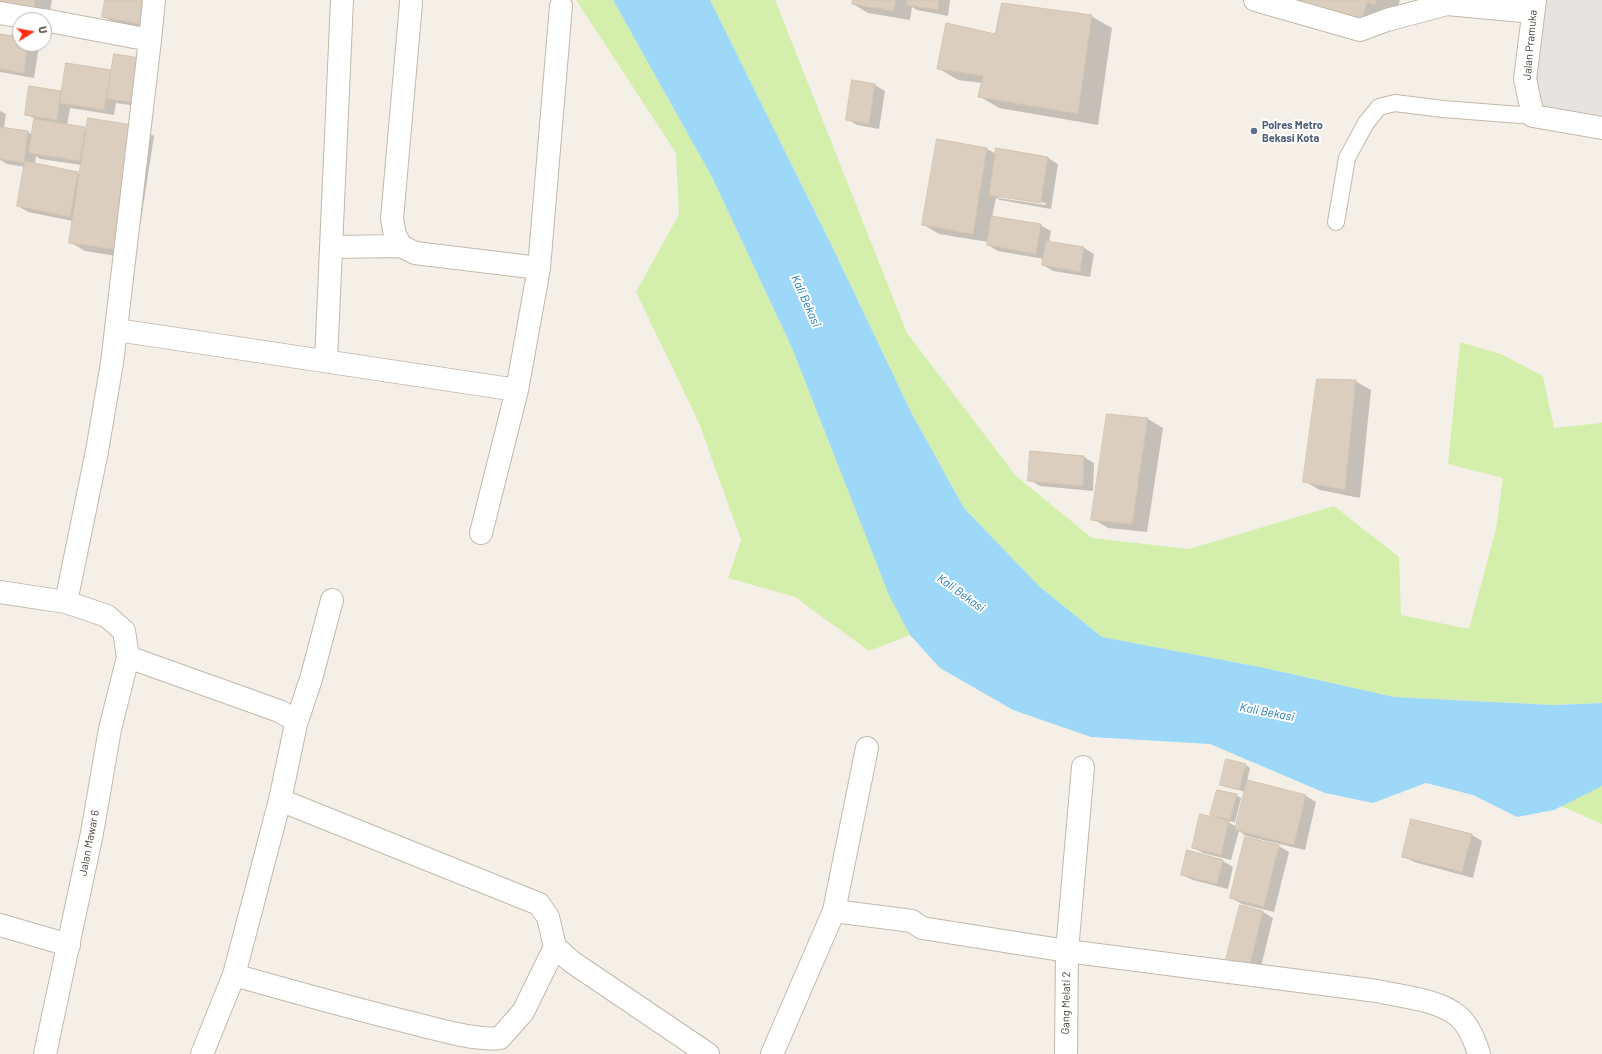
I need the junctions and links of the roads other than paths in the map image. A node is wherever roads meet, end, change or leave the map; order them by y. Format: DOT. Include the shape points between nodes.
graph roads {
  1 [pos="154,0"];
  2 [pos="342,0"];
  3 [pos="1255,0"];
  4 [pos="411,3"];
  5 [pos="561,6"];
  6 [pos="1534,6"];
  7 [pos="0,13"];
  8 [pos="12,15"];
  9 [pos="52,22"];
  10 [pos="150,40"];
  11 [pos="1533,116"];
  12 [pos="1602,128"];
  13 [pos="1336,222"];
  14 [pos="401,246"];
  15 [pos="330,247"];
  16 [pos="539,268"];
  17 [pos="117,330"];
  18 [pos="326,360"];
  19 [pos="517,390"];
  20 [pos="481,533"];
  21 [pos="0,592"];
  22 [pos="332,600"];
  23 [pos="66,602"];
  24 [pos="128,657"];
  25 [pos="296,724"];
  26 [pos="867,748"];
  27 [pos="1083,767"];
  28 [pos="280,800"];
  29 [pos="834,911"];
  30 [pos="0,925"];
  31 [pos="69,944"];
  32 [pos="555,947"];
  33 [pos="1067,951"];
  34 [pos="234,975"];
  35 [pos="45,1054"];
  36 [pos="202,1054"];
  37 [pos="708,1054"];
  38 [pos="772,1054"];
  39 [pos="1066,1054"];
  40 [pos="1479,1054"];
  1 -- 10 [label="street"];
  2 -- 15 [label="street"];
  3 -- 6 [label="street" via="1360,30 1447,4"];
  4 -- 14 [label="street" via="392,220 395,235"];
  5 -- 16 [label="street"];
  6 -- 11 [label="street, Jalan Pramuka" via="1526,79"];
  7 -- 8 [label="street"];
  9 -- 10 [label="street"];
  10 -- 17 [label="street"];
  11 -- 12 [label="street"];
  11 -- 13 [label="lane" via="1443,109 1395,102 1379,107 1366,123 1347,158"];
  14 -- 15 [label="street"];
  14 -- 16 [label="street" via="415,253"];
  15 -- 18 [label="street"];
  16 -- 19 [label="street"];
  17 -- 18 [label="street"];
  17 -- 23 [label="street" via="97,451"];
  18 -- 19 [label="street"];
  19 -- 20 [label="street"];
  21 -- 23 [label="street"];
  22 -- 25 [label="street"];
  23 -- 24 [label="street, Jalan Mawar 6" via="107,616 124,631"];
  24 -- 25 [label="street" via="279,711 292,718"];
  24 -- 31 [label="street, Jalan Mawar 6" via="110,729"];
  25 -- 28 [label="street"];
  26 -- 29 [label="street"];
  27 -- 33 [label="street, Gang Melati 2"];
  28 -- 32 [label="street" via="539,904 548,917"];
  28 -- 34 [label="street"];
  29 -- 33 [label="street" via="912,921 922,928"];
  29 -- 38 [label="street"];
  30 -- 31 [label="street"];
  31 -- 35 [label="street, Jalan Mawar 6"];
  32 -- 34 [label="street" via="523,1012 500,1038 492,1039 445,1032"];
  32 -- 37 [label="street" via="572,962"];
  33 -- 39 [label="street, Gang Melati 2"];
  33 -- 40 [label="street" via="1377,991 1440,1006 1458,1016 1468,1028"];
  34 -- 36 [label="street"];
}
